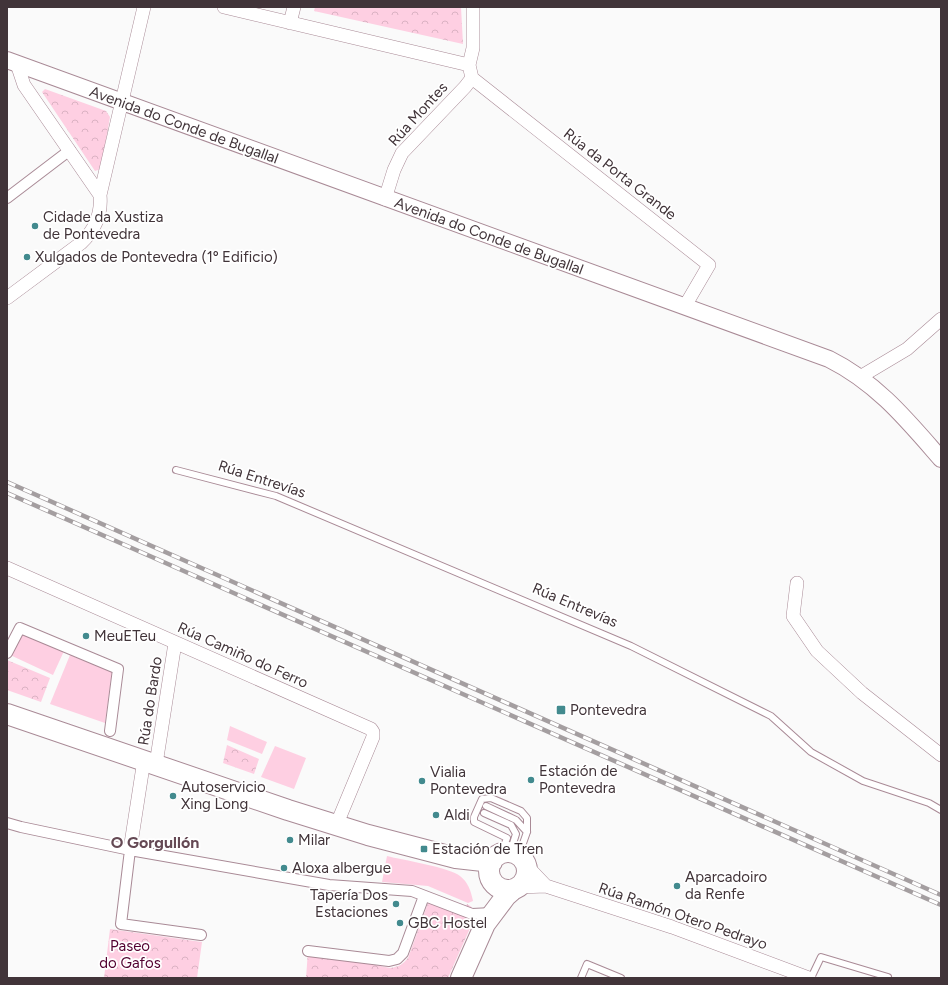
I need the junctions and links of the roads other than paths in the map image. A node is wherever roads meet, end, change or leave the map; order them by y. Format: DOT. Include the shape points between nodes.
graph roads {
  1 [pos="144,7"];
  2 [pos="224,7"];
  3 [pos="294,7"];
  4 [pos="473,7"];
  5 [pos="290,23"];
  6 [pos="12,62"];
  7 [pos="470,71"];
  8 [pos="121,102"];
  9 [pos="70,150"];
  10 [pos="100,195"];
  11 [pos="7,198"];
  12 [pos="385,198"];
  13 [pos="7,298"];
  14 [pos="685,306"];
  15 [pos="941,319"];
  16 [pos="860,377"];
  17 [pos="941,459"];
  18 [pos="176,470"];
  19 [pos="7,568"];
  20 [pos="797,583"];
  21 [pos="175,643"];
  22 [pos="7,652"];
  23 [pos="7,714"];
  24 [pos="110,731"];
  25 [pos="941,755"];
  26 [pos="150,762"];
  27 [pos="486,806"];
  28 [pos="941,810"];
  29 [pos="484,813"];
  30 [pos="7,822"];
  31 [pos="336,826"];
  32 [pos="527,832"];
  33 [pos="130,850"];
  34 [pos="506,865"];
  35 [pos="546,886"];
  36 [pos="516,888"];
  37 [pos="424,896"];
  38 [pos="489,917"];
  39 [pos="201,936"];
  40 [pos="308,951"];
  41 [pos="888,977"];
  42 [pos="461,978"];
  43 [pos="581,978"];
  44 [pos="621,978"];
  45 [pos="810,978"];
  1 -- 8 [label="street"];
  2 -- 5 [label="street"];
  3 -- 5 [label="street"];
  4 -- 7 [label="street, Rúa Montes"];
  5 -- 7 [label="street"];
  6 -- 8 [label="street, Avenida do Conde de Bugallal"];
  6 -- 9 [label="street" via="24,85"];
  7 -- 12 [label="street, Rúa Montes" via="465,87 402,153"];
  7 -- 14 [label="street, Rúa da Porta Grande" via="709,264"];
  8 -- 10 [label="street"];
  8 -- 12 [label="street, Avenida do Conde de Bugallal"];
  9 -- 10 [label="street"];
  9 -- 11 [label="street"];
  10 -- 13 [label="street" via="99,217 88,236"];
  12 -- 14 [label="street, Avenida do Conde de Bugallal"];
  14 -- 16 [label="street, Avenida do Conde de Bugallal" via="829,359"];
  15 -- 16 [label="street" via="907,349"];
  16 -- 17 [label="street, Avenida do Conde de Bugallal" via="902,416"];
  18 -- 28 [label="lane, Rúa Entrevías" via="276,496 631,646 771,716 811,752 863,781 929,803"];
  19 -- 21 [label="street, Rúa Camiño do Ferro"];
  20 -- 25 [label="street" via="793,616 817,651 862,693"];
  21 -- 26 [label="street, Rúa do Bardo"];
  21 -- 31 [label="street, Rúa Camiño do Ferro" via="371,729 373,737"];
  22 -- 24 [label="street" via="20,628 118,669"];
  23 -- 26 [label="main road"];
  26 -- 31 [label="main road"];
  26 -- 33 [label="street, Rúa do Bardo"];
  27 -- 32 [label="lane" via="516,820"];
  29 -- 34 [label="lane" via="511,825 516,834"];
  30 -- 33 [label="street"];
  31 -- 34 [label="main road" via="456,858"];
  32 -- 34 [label="lane" via="521,849"];
  32 -- 34 [label="lane" via="527,818 520,811 491,798 482,799 474,822 507,838"];
  33 -- 37 [label="street" via="329,885 412,891"];
  33 -- 39 [label="street" via="121,924"];
  34 -- 35 [label="street, Rúa Ramón Otero Pedrayo"];
  34 -- 36 [label="main road" via="526,877"];
  34 -- 36 [label="main road" via="501,888"];
  34 -- 38 [label="main road"];
  35 -- 36 [label="street, Rúa Ramón Otero Pedrayo"];
  35 -- 45 [label="street, Rúa Ramón Otero Pedrayo" via="672,927"];
  36 -- 38 [label="main road"];
  37 -- 38 [label="street" via="472,914"];
  37 -- 40 [label="street" via="403,953 397,959 390,961"];
  38 -- 42 [label="main road"];
  41 -- 45 [label="lane" via="821,957"];
  43 -- 44 [label="lane" via="587,964"];
}
